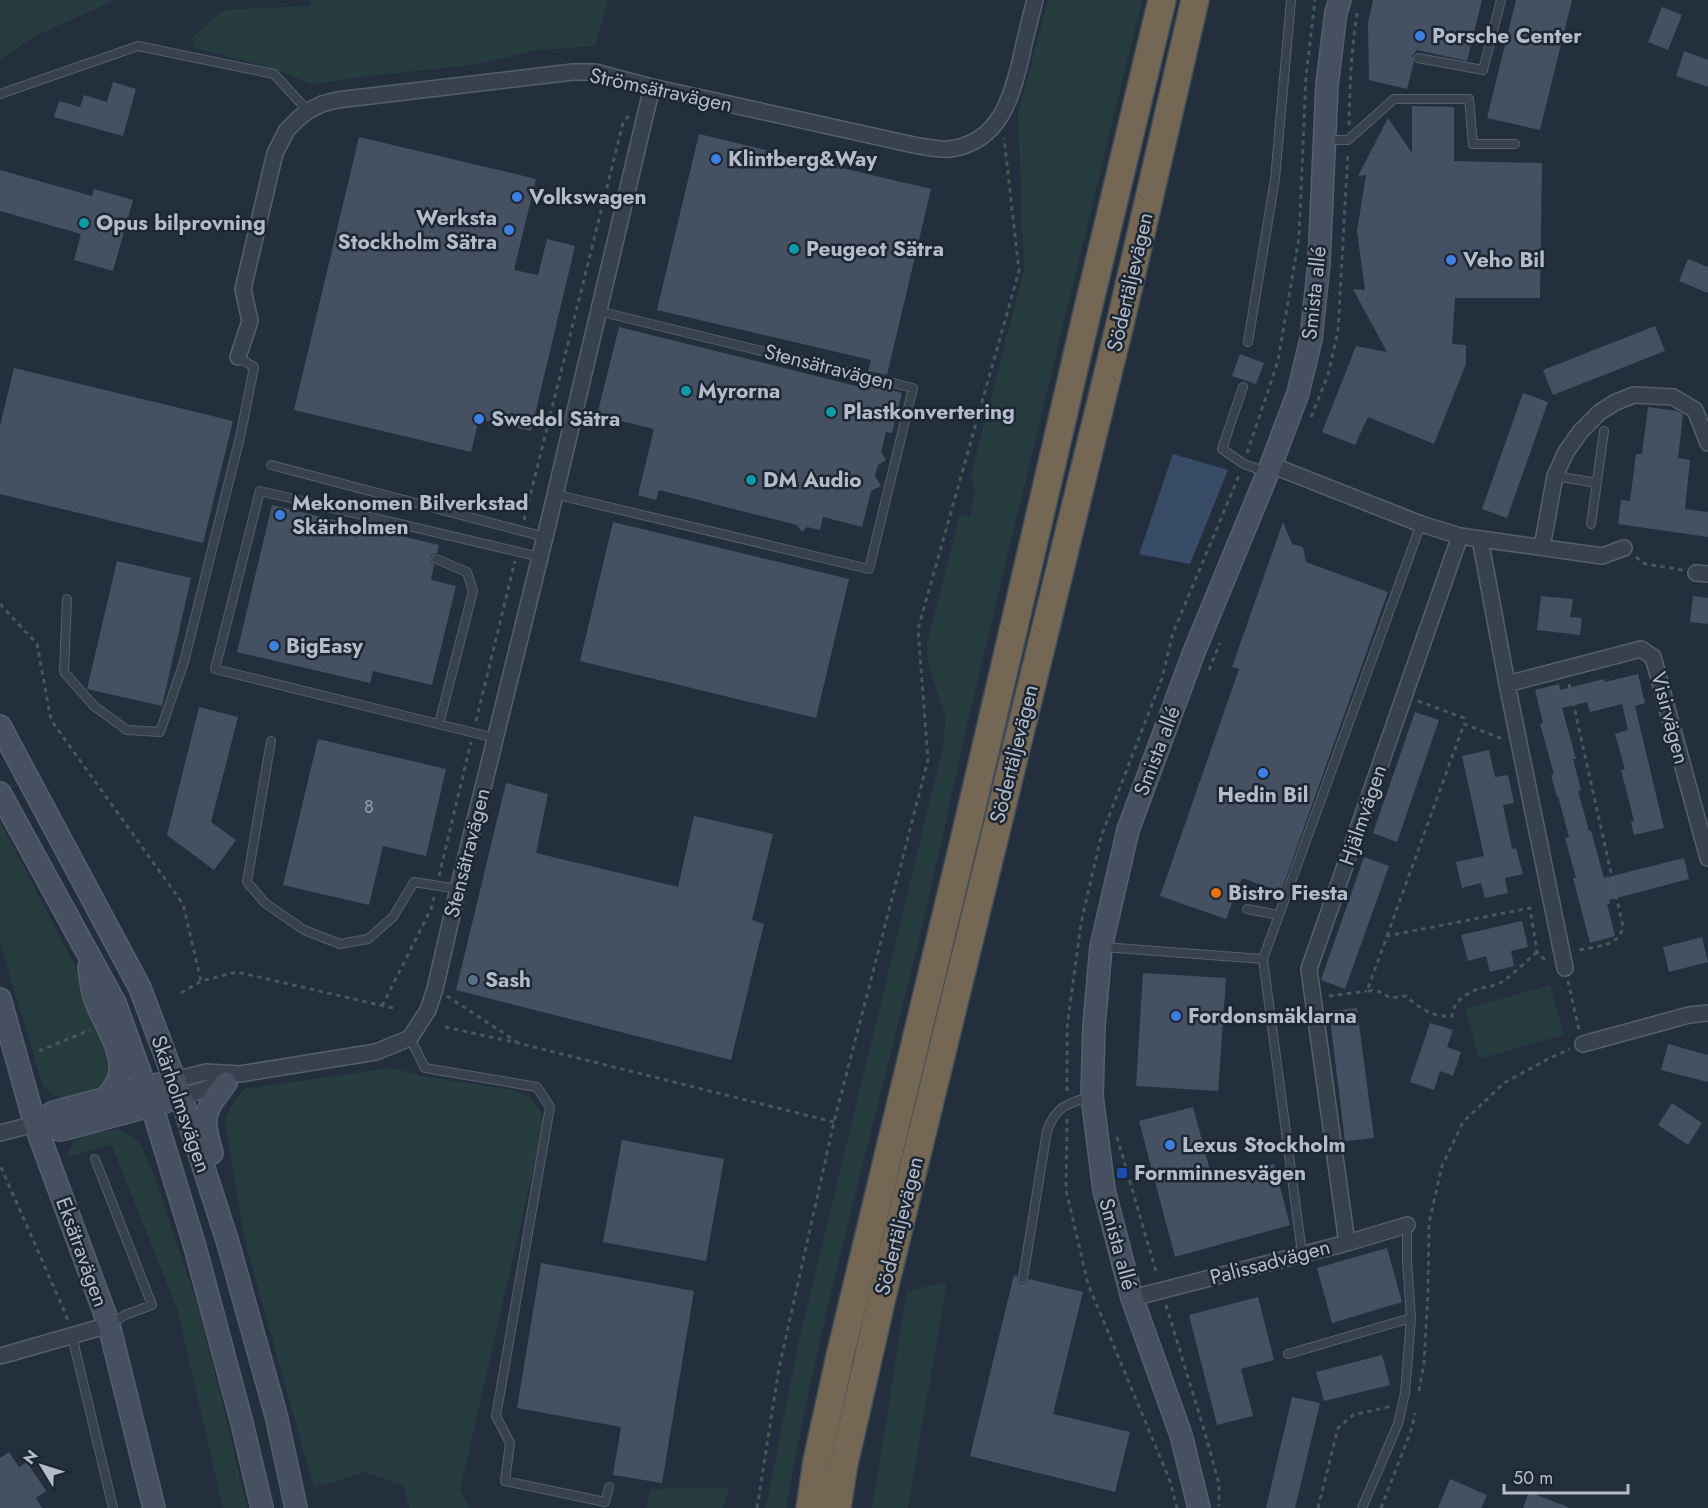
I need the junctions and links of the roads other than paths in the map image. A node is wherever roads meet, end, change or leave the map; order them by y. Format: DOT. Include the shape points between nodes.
graph roads {
  1 [pos="1035,0"];
  2 [pos="1162,0"];
  3 [pos="1195,0"];
  4 [pos="1292,0"];
  5 [pos="1340,0"];
  6 [pos="1501,0"];
  7 [pos="1418,58"];
  8 [pos="652,87"];
  9 [pos="0,94"];
  10 [pos="308,111"];
  11 [pos="1324,140"];
  12 [pos="1515,144"];
  13 [pos="598,311"];
  14 [pos="1248,342"];
  15 [pos="238,357"];
  16 [pos="1243,387"];
  17 [pos="1604,431"];
  18 [pos="1708,443"];
  19 [pos="271,465"];
  20 [pos="1270,469"];
  21 [pos="1555,476"];
  22 [pos="1597,483"];
  23 [pos="554,494"];
  24 [pos="1421,524"];
  25 [pos="1592,524"];
  26 [pos="1460,536"];
  27 [pos="545,537"];
  28 [pos="1480,539"];
  29 [pos="1542,547"];
  30 [pos="1624,548"];
  31 [pos="540,557"];
  32 [pos="435,560"];
  33 [pos="67,598"];
  34 [pos="1506,684"];
  35 [pos="439,724"];
  36 [pos="0,726"];
  37 [pos="495,738"];
  38 [pos="271,741"];
  39 [pos="0,793"];
  40 [pos="1708,858"];
  41 [pos="458,889"];
  42 [pos="1247,909"];
  43 [pos="1279,915"];
  44 [pos="1101,947"];
  45 [pos="86,950"];
  46 [pos="1263,959"];
  47 [pos="1565,968"];
  48 [pos="0,999"];
  49 [pos="1708,1013"];
  50 [pos="410,1038"];
  51 [pos="1583,1044"];
  52 [pos="233,1079"];
  53 [pos="178,1088"];
  54 [pos="1092,1096"];
  55 [pos="149,1097"];
  56 [pos="106,1098"];
  57 [pos="35,1124"];
  58 [pos="0,1133"];
  59 [pos="95,1159"];
  60 [pos="218,1210"];
  61 [pos="1407,1225"];
  62 [pos="1347,1243"];
  63 [pos="1302,1253"];
  64 [pos="1023,1278"];
  65 [pos="1132,1298"];
  66 [pos="1411,1318"];
  67 [pos="109,1325"];
  68 [pos="72,1336"];
  69 [pos="1288,1354"];
  70 [pos="0,1356"];
  71 [pos="609,1487"];
  72 [pos="113,1508"];
  73 [pos="154,1508"];
  74 [pos="262,1508"];
  75 [pos="296,1508"];
  76 [pos="810,1508"];
  77 [pos="837,1508"];
  78 [pos="1200,1508"];
  79 [pos="1362,1508"];
  1 -- 8 [label="street, Strömsätravägen" via="1013,91 1002,116 981,137 949,149"];
  2 -- 76 [label="highway, Södertäljevägen" via="840,1356"];
  3 -- 77 [label="highway, Södertäljevägen" via="1121,320 883,1293"];
  4 -- 14 [label="lane" via="1275,178"];
  5 -- 11 [label="street, Smista allé" via="1327,85"];
  6 -- 7 [label="lane" via="1483,70"];
  8 -- 10 [label="street, Strömsätravägen" via="595,72 573,72 337,100"];
  8 -- 13 [label="street, Stensätravägen"];
  9 -- 10 [label="lane" via="138,46 274,74"];
  10 -- 15 [label="street, Strömsätravägen" via="287,130 275,153 243,289 250,321"];
  11 -- 12 [label="lane" via="1348,140 1394,99 1469,99 1473,144"];
  11 -- 20 [label="street, Smista allé" via="1319,263 1311,339 1298,393"];
  13 -- 23 [label="street, Stensätravägen"];
  13 -- 23 [label="lane, Stensätravägen" via="913,388 908,411 869,569"];
  15 -- 33 [label="lane" via="254,367 240,437 184,662 160,732 127,730 94,706 64,672"];
  16 -- 20 [label="lane" via="1222,449 1244,464"];
  17 -- 22 [label="lane"];
  18 -- 21 [label="street" via="1695,410 1673,397 1634,395 1600,412 1580,432"];
  19 -- 27 [label="lane"];
  20 -- 24 [label="street"];
  20 -- 44 [label="street, Smista allé" via="1194,652 1128,830"];
  21 -- 22 [label="lane"];
  21 -- 29 [label="street"];
  22 -- 25 [label="lane"];
  23 -- 27 [label="street, Stensätravägen"];
  24 -- 26 [label="street"];
  24 -- 43 [label="lane"];
  26 -- 28 [label="street"];
  26 -- 62 [label="street, Hjälmvägen" via="1309,969"];
  27 -- 31 [label="street, Stensätravägen"];
  28 -- 29 [label="street"];
  28 -- 34 [label="street"];
  29 -- 30 [label="street" via="1602,556"];
  31 -- 35 [label="lane" via="260,491 215,669"];
  31 -- 37 [label="street, Stensätravägen"];
  32 -- 35 [label="lane" via="467,572 473,591"];
  34 -- 40 [label="street, Visirvägen" via="1641,649 1653,657"];
  34 -- 47 [label="street"];
  35 -- 37 [label="lane"];
  36 -- 53 [label="street, Skärholmsvägen" via="140,988"];
  37 -- 41 [label="street, Stensätravägen"];
  38 -- 41 [label="lane" via="247,882 265,903 304,930 340,944 368,939 393,917 414,882"];
  39 -- 45 [label="street, Skärholmsvägen"];
  41 -- 50 [label="street, Stensätravägen" via="432,999"];
  42 -- 43 [label="lane"];
  43 -- 46 [label="lane"];
  44 -- 46 [label="lane"];
  44 -- 54 [label="street, Smista allé"];
  45 -- 55 [label="street, Skärholmsvägen" via="115,1003"];
  45 -- 56 [label="street" via="94,996 119,1061 117,1083"];
  46 -- 63 [label="lane"];
  48 -- 57 [label="street, Eksätravägen"];
  49 -- 51 [label="street"];
  50 -- 52 [label="street" via="376,1053"];
  50 -- 71 [label="lane" via="425,1068 537,1087 550,1107 496,1416 510,1443 505,1481 605,1502"];
  52 -- 53 [label="street" via="206,1072"];
  52 -- 60 [label="street" via="209,1104 205,1120 216,1167"];
  53 -- 55 [label="street"];
  53 -- 60 [label="street, Skärholmsvägen"];
  54 -- 64 [label="lane" via="1067,1104 1057,1112 1047,1131"];
  54 -- 65 [label="street, Smista allé" via="1104,1190"];
  55 -- 56 [label="street"];
  55 -- 57 [label="street" via="61,1130"];
  55 -- 74 [label="street, Skärholmsvägen" via="198,1258"];
  56 -- 57 [label="street" via="54,1112"];
  57 -- 58 [label="street"];
  57 -- 67 [label="street, Eksätravägen"];
  59 -- 67 [label="lane" via="152,1305"];
  60 -- 75 [label="street, Skärholmsvägen" via="276,1415"];
  61 -- 62 [label="street, Palissadvägen"];
  61 -- 66 [label="lane"];
  62 -- 63 [label="street, Palissadvägen"];
  63 -- 65 [label="street, Palissadvägen"];
  65 -- 78 [label="street, Smista allé" via="1181,1435"];
  66 -- 69 [label="lane"];
  66 -- 79 [label="lane" via="1405,1393 1398,1424"];
  67 -- 68 [label="street"];
  67 -- 73 [label="street, Eksätravägen"];
  68 -- 70 [label="street"];
  68 -- 72 [label="lane"];
}
